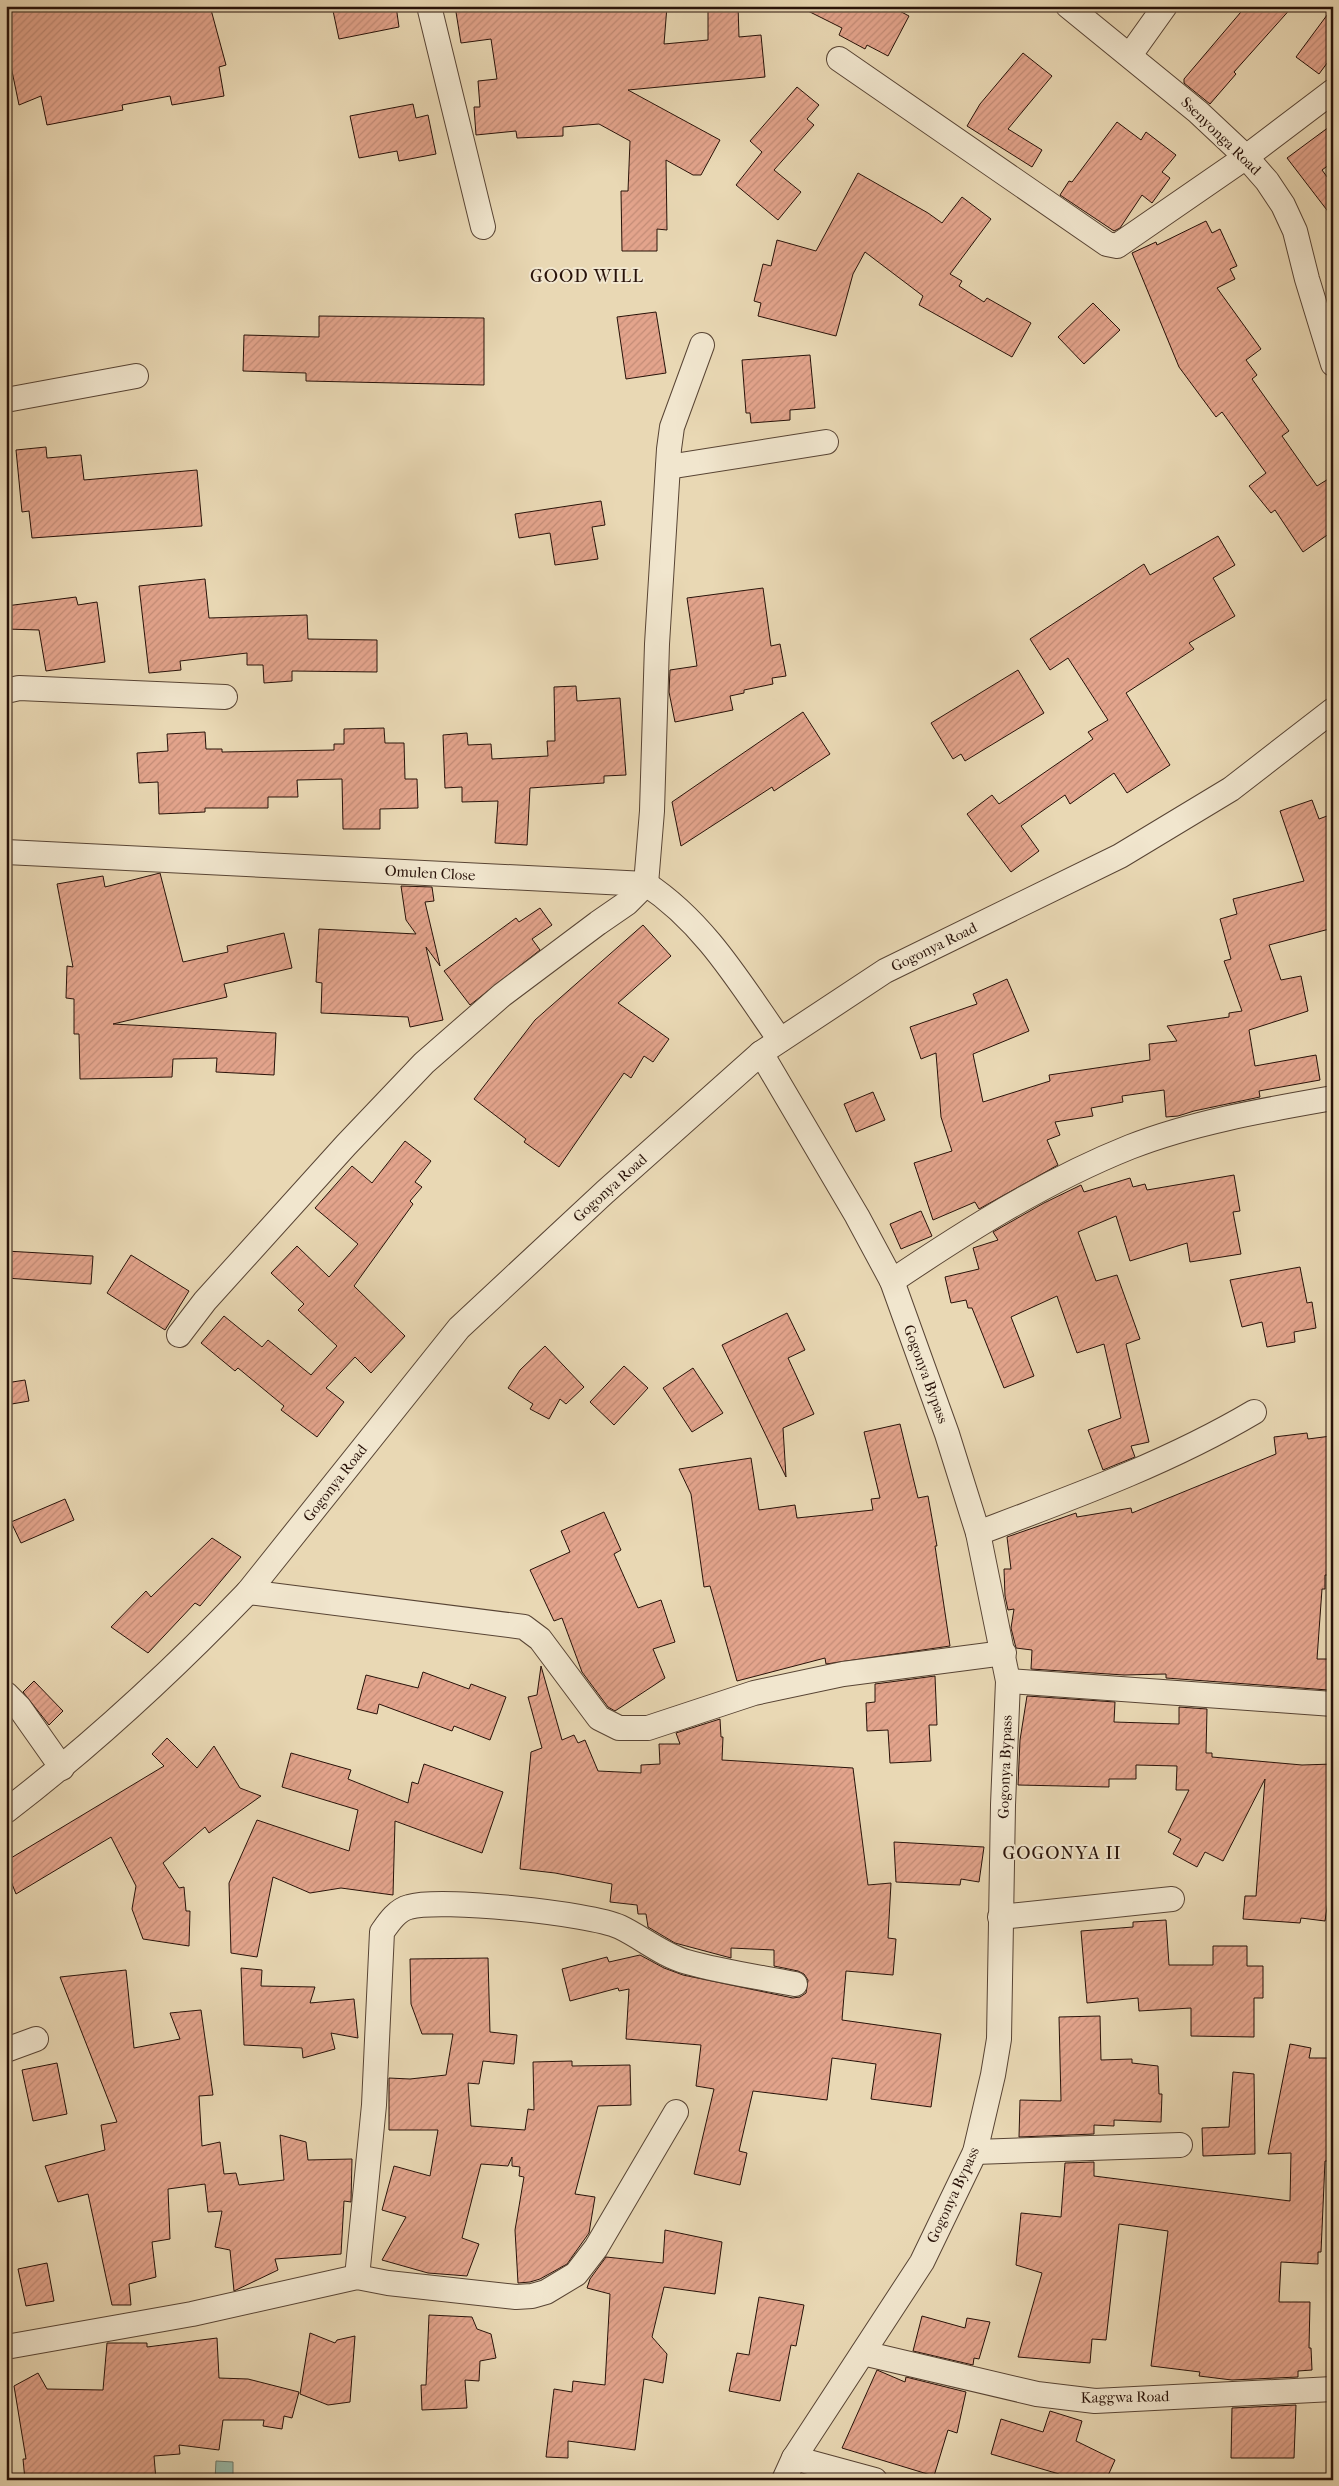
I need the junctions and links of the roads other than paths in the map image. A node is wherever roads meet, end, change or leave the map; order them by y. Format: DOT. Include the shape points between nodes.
graph roads {
  1 [pos="429,6"];
  2 [pos="1068,6"];
  3 [pos="1165,6"];
  4 [pos="1130,55"];
  5 [pos="839,59"];
  6 [pos="1333,91"];
  7 [pos="1246,157"];
  8 [pos="484,227"];
  9 [pos="702,345"];
  10 [pos="1333,364"];
  11 [pos="136,376"];
  12 [pos="6,400"];
  13 [pos="826,442"];
  14 [pos="668,467"];
  15 [pos="6,691"];
  16 [pos="225,697"];
  17 [pos="1333,710"];
  18 [pos="7,846"];
  19 [pos="646,884"];
  20 [pos="770,1046"];
  21 [pos="1333,1098"];
  22 [pos="892,1281"];
  23 [pos="179,1335"];
  24 [pos="1254,1412"];
  25 [pos="978,1533"];
  26 [pos="248,1592"];
  27 [pos="1004,1653"];
  28 [pos="1008,1681"];
  29 [pos="6,1694"];
  30 [pos="1333,1704"];
  31 [pos="62,1768"];
  32 [pos="6,1811"];
  33 [pos="1172,1899"];
  34 [pos="1000,1917"];
  35 [pos="795,1984"];
  36 [pos="36,2038"];
  37 [pos="6,2050"];
  38 [pos="676,2112"];
  39 [pos="1180,2145"];
  40 [pos="975,2152"];
  41 [pos="357,2277"];
  42 [pos="6,2347"];
  43 [pos="863,2354"];
  44 [pos="1333,2389"];
  45 [pos="794,2458"];
  46 [pos="784,2480"];
  47 [pos="875,2480"];
  1 -- 8 [label="street"];
  2 -- 4 [label="street, Ssenyonga Road"];
  3 -- 4 [label="street"];
  4 -- 7 [label="street, Ssenyonga Road"];
  5 -- 7 [label="street" via="1106,244 1117,246 1127,240"];
  6 -- 7 [label="street"];
  7 -- 10 [label="street, Ssenyonga Road" via="1283,205 1295,231"];
  9 -- 14 [label="street" via="672,427"];
  11 -- 12 [label="street"];
  13 -- 14 [label="street"];
  14 -- 19 [label="street"];
  15 -- 16 [label="street" via="19,688"];
  17 -- 20 [label="street, Gogonya Road" via="1232,790 1120,856 885,971"];
  18 -- 19 [label="street, Omulen Close"];
  19 -- 20 [label="street" via="688,917 716,950"];
  19 -- 23 [label="street" via="627,903 502,995 424,1063 205,1301"];
  20 -- 22 [label="street, Gogonya Bypass"];
  20 -- 26 [label="street, Gogonya Road" via="605,1192 459,1328"];
  21 -- 22 [label="street" via="1264,1110 1131,1146 1012,1203"];
  22 -- 25 [label="street, Gogonya Bypass" via="947,1434"];
  24 -- 25 [label="street" via="1220,1432 1150,1464"];
  25 -- 27 [label="street, Gogonya Bypass"];
  26 -- 27 [label="street" via="524,1627 540,1639 599,1718 619,1728 634,1730 754,1693 843,1674"];
  26 -- 31 [label="street, Gogonya Road"];
  27 -- 28 [label="street, Gogonya Bypass"];
  28 -- 30 [label="street"];
  28 -- 34 [label="street, Gogonya Bypass"];
  29 -- 31 [label="street" via="19,1707"];
  31 -- 32 [label="street, Gogonya Road"];
  33 -- 34 [label="street"];
  34 -- 40 [label="street, Gogonya Bypass" via="999,2039"];
  35 -- 41 [label="street" via="686,1962 666,1955 619,1927 591,1918 464,1904 409,1907 394,1916 382,1932 374,2105"];
  36 -- 37 [label="street"];
  38 -- 41 [label="street" via="596,2248 576,2274 562,2284 532,2296 516,2297"];
  39 -- 40 [label="street"];
  40 -- 43 [label="street, Gogonya Bypass" via="922,2262"];
  41 -- 42 [label="street" via="192,2314"];
  43 -- 44 [label="street, Kaggwa Road" via="1037,2394 1095,2402"];
  43 -- 45 [label="street, Gogonya Bypass"];
  45 -- 46 [label="street, Gogonya Bypass"];
  45 -- 47 [label="street"];
}
